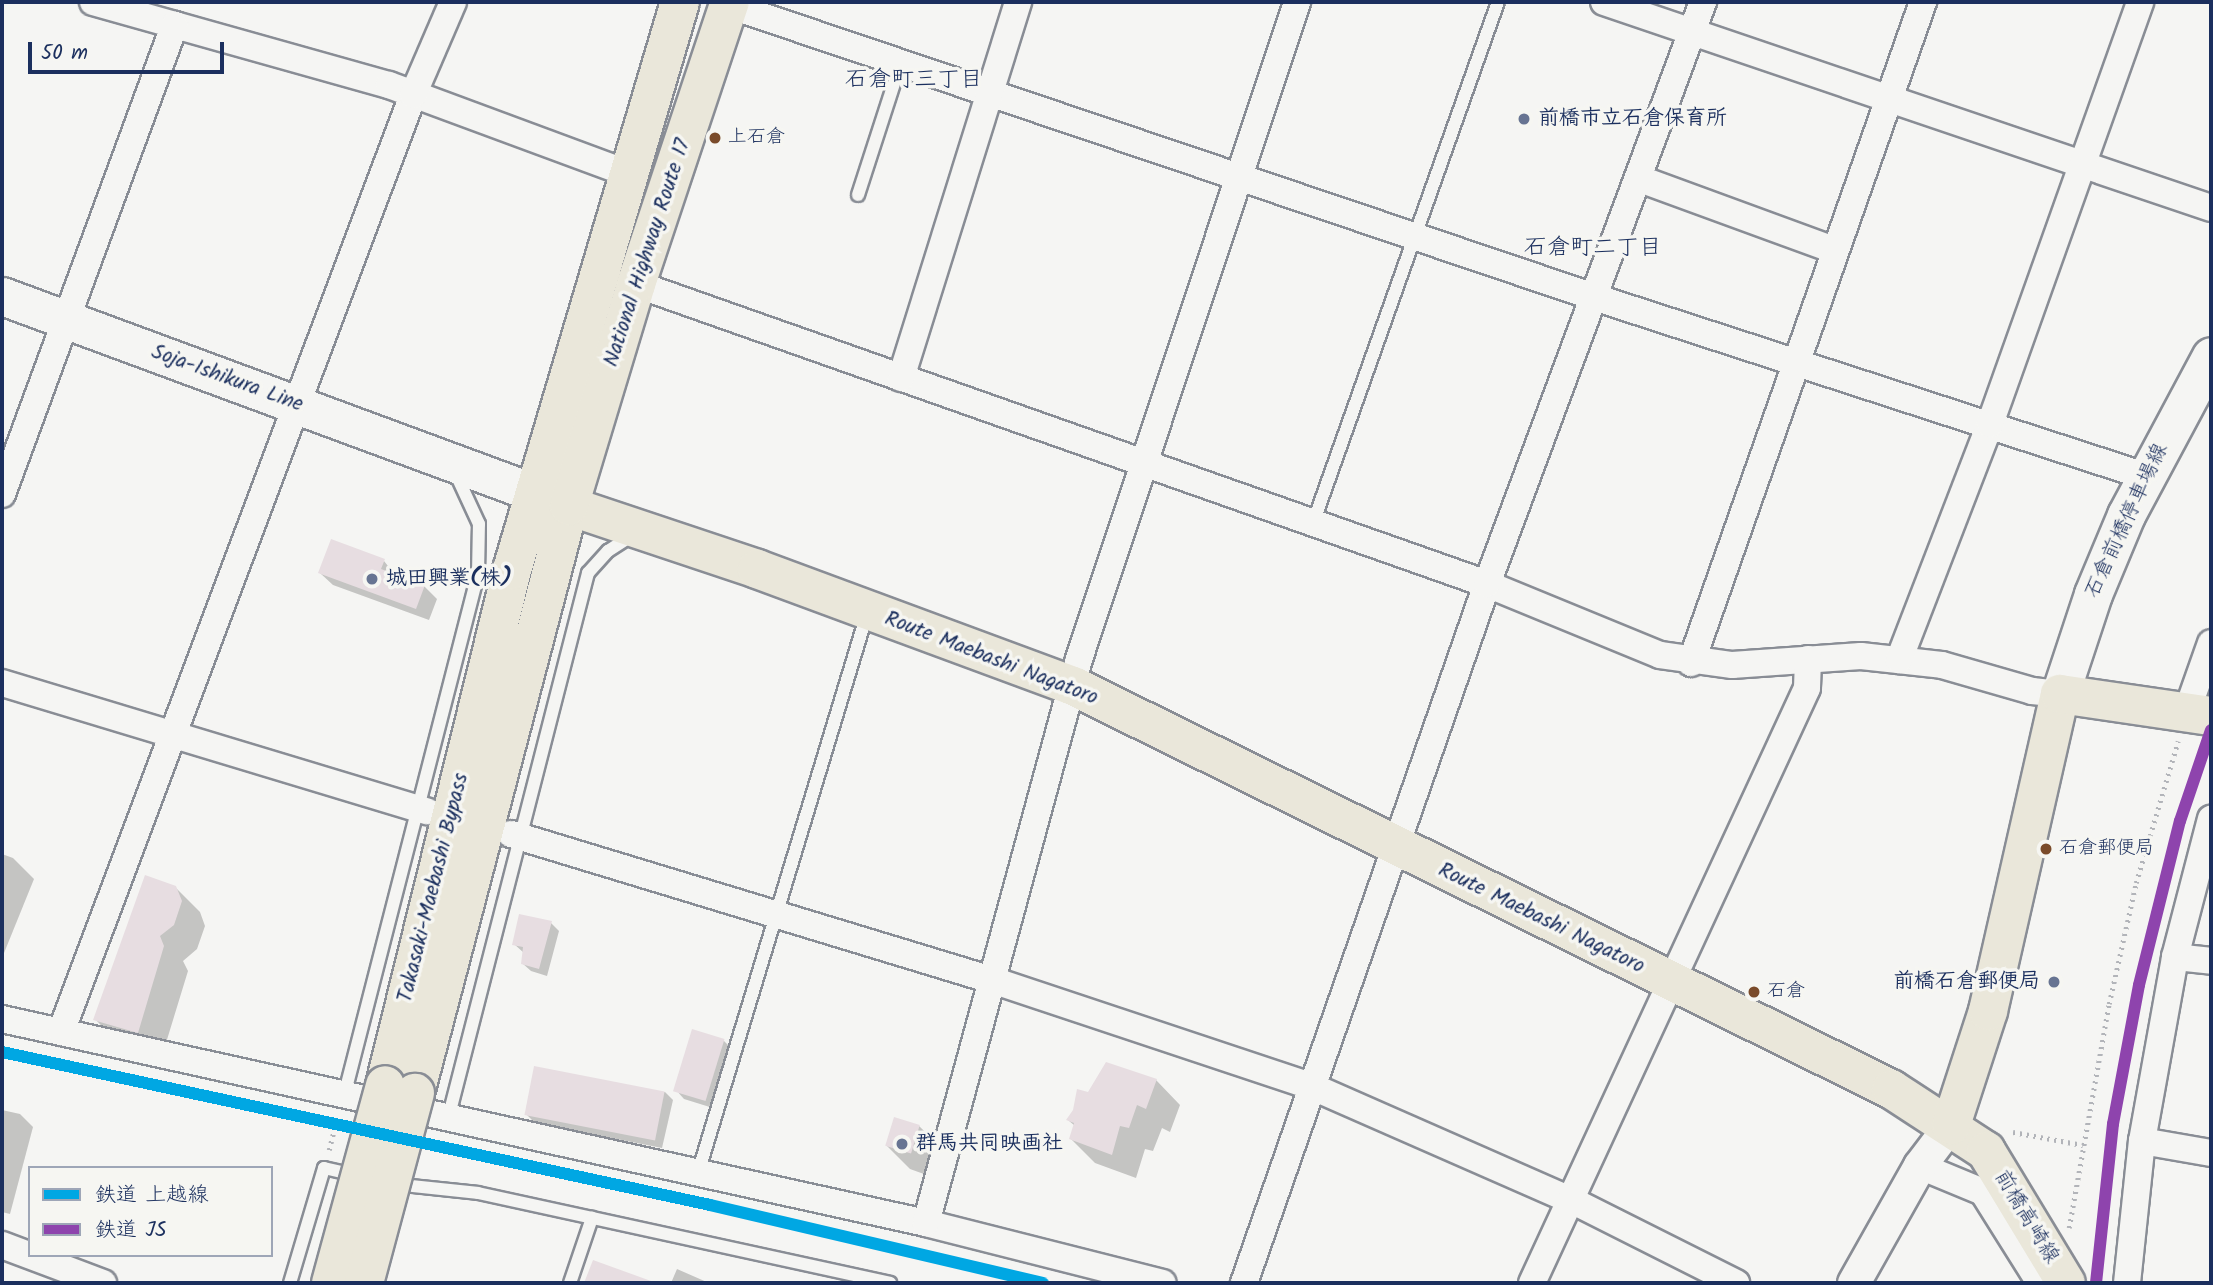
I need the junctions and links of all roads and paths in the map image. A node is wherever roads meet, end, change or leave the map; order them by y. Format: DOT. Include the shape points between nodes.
graph roads {
  1 [pos="93,2"];
  2 [pos="453,2"];
  3 [pos="680,2"];
  4 [pos="1018,2"];
  5 [pos="1297,2"];
  6 [pos="1498,2"];
  7 [pos="1604,2"];
  8 [pos="1703,2"];
  9 [pos="1923,2"];
  10 [pos="2140,2"];
  11 [pos="729,4"];
  12 [pos="175,25"];
  13 [pos="1692,33"];
  14 [pos="900,65"];
  15 [pos="989,93"];
  16 [pos="413,94"];
  17 [pos="1888,100"];
  18 [pos="2081,167"];
  19 [pos="629,174"];
  20 [pos="1238,175"];
  21 [pos="1640,178"];
  22 [pos="858,195"];
  23 [pos="2211,208"];
  24 [pos="1417,236"];
  25 [pos="1834,250"];
  26 [pos="636,284"];
  27 [pos="2,296"];
  28 [pos="1597,298"];
  29 [pos="68,320"];
  30 [pos="2211,356"];
  31 [pos="1795,361"];
  32 [pos="901,378"];
  33 [pos="296,405"];
  34 [pos="1990,424"];
  35 [pos="1143,462"];
  36 [pos="451,463"];
  37 [pos="2145,476"];
  38 [pos="2,494"];
  39 [pos="552,499"];
  40 [pos="1312,526"];
  41 [pos="642,530"];
  42 [pos="1487,584"];
  43 [pos="868,611"];
  44 [pos="2211,643"];
  45 [pos="1808,659"];
  46 [pos="1899,660"];
  47 [pos="1691,663"];
  48 [pos="2,683"];
  49 [pos="1073,686"];
  50 [pos="2060,694"];
  51 [pos="2199,715"];
  52 [pos="172,733"];
  53 [pos="422,810"];
  54 [pos="2211,819"];
  55 [pos="516,836"];
  56 [pos="1397,849"];
  57 [pos="779,915"];
  58 [pos="2175,957"];
  59 [pos="2211,961"];
  60 [pos="995,981"];
  61 [pos="1674,983"];
  62 [pos="2,1020"];
  63 [pos="61,1032"];
  64 [pos="1313,1087"];
  65 [pos="400,1089"];
  66 [pos="343,1096"];
  67 [pos="448,1119"];
  68 [pos="1951,1125"];
  69 [pos="2005,1131"];
  70 [pos="2142,1141"];
  71 [pos="2083,1145"];
  72 [pos="2211,1153"];
  73 [pos="1920,1166"];
  74 [pos="324,1168"];
  75 [pos="698,1173"];
  76 [pos="1571,1200"];
  77 [pos="592,1218"];
  78 [pos="926,1223"];
  79 [pos="2068,1232"];
  80 [pos="2,1245"];
  81 [pos="28,1255"];
  82 [pos="34,1257"];
  83 [pos="103,1283"];
  84 [pos="290,1283"];
  85 [pos="331,1283"];
  86 [pos="364,1283"];
  87 [pos="570,1283"];
  88 [pos="890,1283"];
  89 [pos="1163,1283"];
  90 [pos="1244,1283"];
  91 [pos="1532,1283"];
  92 [pos="1736,1283"];
  93 [pos="1854,1283"];
  94 [pos="2040,1283"];
  95 [pos="2066,1283"];
  96 [pos="2127,1283"];
  1 -- 12 [label="street"];
  2 -- 16 [label="street"];
  3 -- 19 [label="main road, National Highway Route 17"];
  4 -- 15 [label="street"];
  5 -- 20 [label="street"];
  6 -- 24 [label="lane"];
  7 -- 13 [label="street"];
  8 -- 13 [label="street"];
  9 -- 17 [label="street"];
  10 -- 18 [label="street"];
  11 -- 14 [label="street"];
  11 -- 26 [label="main road, National Highway Route 17"];
  12 -- 16 [label="street"];
  12 -- 29 [label="street"];
  13 -- 17 [label="street"];
  13 -- 21 [label="street"];
  14 -- 15 [label="street"];
  14 -- 22 [label="lane"];
  15 -- 20 [label="street"];
  15 -- 32 [label="street"];
  16 -- 19 [label="street"];
  16 -- 33 [label="street"];
  17 -- 18 [label="street"];
  17 -- 25 [label="street"];
  18 -- 23 [label="street"];
  18 -- 34 [label="street"];
  19 -- 39 [label="main road, National Highway Route 17"];
  20 -- 24 [label="street"];
  20 -- 35 [label="street"];
  21 -- 25 [label="street"];
  21 -- 28 [label="street"];
  24 -- 28 [label="street"];
  24 -- 40 [label="lane"];
  25 -- 31 [label="street"];
  26 -- 32 [label="street"];
  26 -- 39 [label="main road, National Highway Route 17"];
  27 -- 29 [label="main road, Soja-Ishikura Line"];
  28 -- 31 [label="street"];
  28 -- 42 [label="street"];
  29 -- 33 [label="main road, Soja-Ishikura Line"];
  29 -- 38 [label="street"];
  30 -- 37 [label="main road, 石倉前橋停車場線"];
  31 -- 34 [label="street"];
  31 -- 47 [label="street"];
  32 -- 35 [label="street"];
  33 -- 36 [label="main road, Soja-Ishikura Line"];
  33 -- 52 [label="street"];
  34 -- 37 [label="street"];
  34 -- 46 [label="street"];
  35 -- 40 [label="street"];
  35 -- 49 [label="street"];
  36 -- 39 [label="main road, Soja-Ishikura Line"];
  36 -- 53 [label="lane" via="476,512 480,561"];
  37 -- 50 [label="main road, 石倉前橋停車場線" via="2093,594"];
  39 -- 41 [label="main road, Route Maebashi Nagatoro"];
  39 -- 65 [label="main road, Takasaki-Maebashi Bypass"];
  40 -- 42 [label="street"];
  41 -- 43 [label="main road, Route Maebashi Nagatoro"];
  41 -- 55 [label="lane" via="608,551 588,573"];
  42 -- 47 [label="street" via="1660,655"];
  42 -- 56 [label="street"];
  43 -- 49 [label="main road, Route Maebashi Nagatoro"];
  43 -- 57 [label="lane"];
  44 -- 51 [label="street"];
  45 -- 46 [label="street" via="1861,656"];
  45 -- 47 [label="street" via="1762,666"];
  45 -- 61 [label="street" via="1807,688"];
  46 -- 50 [label="street" via="1942,665 2032,691"];
  48 -- 52 [label="street"];
  49 -- 56 [label="main road, Route Maebashi Nagatoro"];
  49 -- 60 [label="street"];
  50 -- 51 [label="main road"];
  50 -- 68 [label="main road" via="1988,1011"];
  51 -- 71 [label="path" via="2136,883"];
  52 -- 53 [label="street"];
  52 -- 63 [label="street"];
  53 -- 66 [label="lane"];
  54 -- 58 [label="street"];
  55 -- 57 [label="street"];
  55 -- 67 [label="lane"];
  56 -- 61 [label="main road, Route Maebashi Nagatoro"];
  56 -- 64 [label="street"];
  57 -- 60 [label="street"];
  57 -- 75 [label="lane"];
  58 -- 59 [label="street"];
  58 -- 70 [label="street"];
  60 -- 64 [label="street"];
  60 -- 78 [label="street"];
  61 -- 68 [label="main road, Route Maebashi Nagatoro" via="1891,1089"];
  61 -- 76 [label="street"];
  62 -- 63 [label="street"];
  63 -- 66 [label="street"];
  64 -- 76 [label="street"];
  64 -- 90 [label="street"];
  65 -- 85 [label="main road, Takasaki-Maebashi Bypass, bridge"];
  65 -- 86 [label="main road, Takasaki-Maebashi Bypass, bridge"];
  66 -- 67 [label="street"];
  66 -- 74 [label="path"];
  67 -- 75 [label="street"];
  68 -- 73 [label="street"];
  68 -- 95 [label="main road, Route Maebashi Nagatoro" via="1986,1151"];
  69 -- 71 [label="path"];
  70 -- 72 [label="street"];
  70 -- 96 [label="street"];
  71 -- 79 [label="path"];
  73 -- 93 [label="street"];
  73 -- 94 [label="street" via="1983,1192"];
  74 -- 77 [label="lane" via="412,1189 478,1193"];
  74 -- 84 [label="lane"];
  75 -- 78 [label="street"];
  76 -- 91 [label="street"];
  76 -- 92 [label="street"];
  77 -- 87 [label="lane"];
  77 -- 88 [label="lane"];
  78 -- 89 [label="street"];
  80 -- 81 [label="street"];
  82 -- 83 [label="street"];
}
